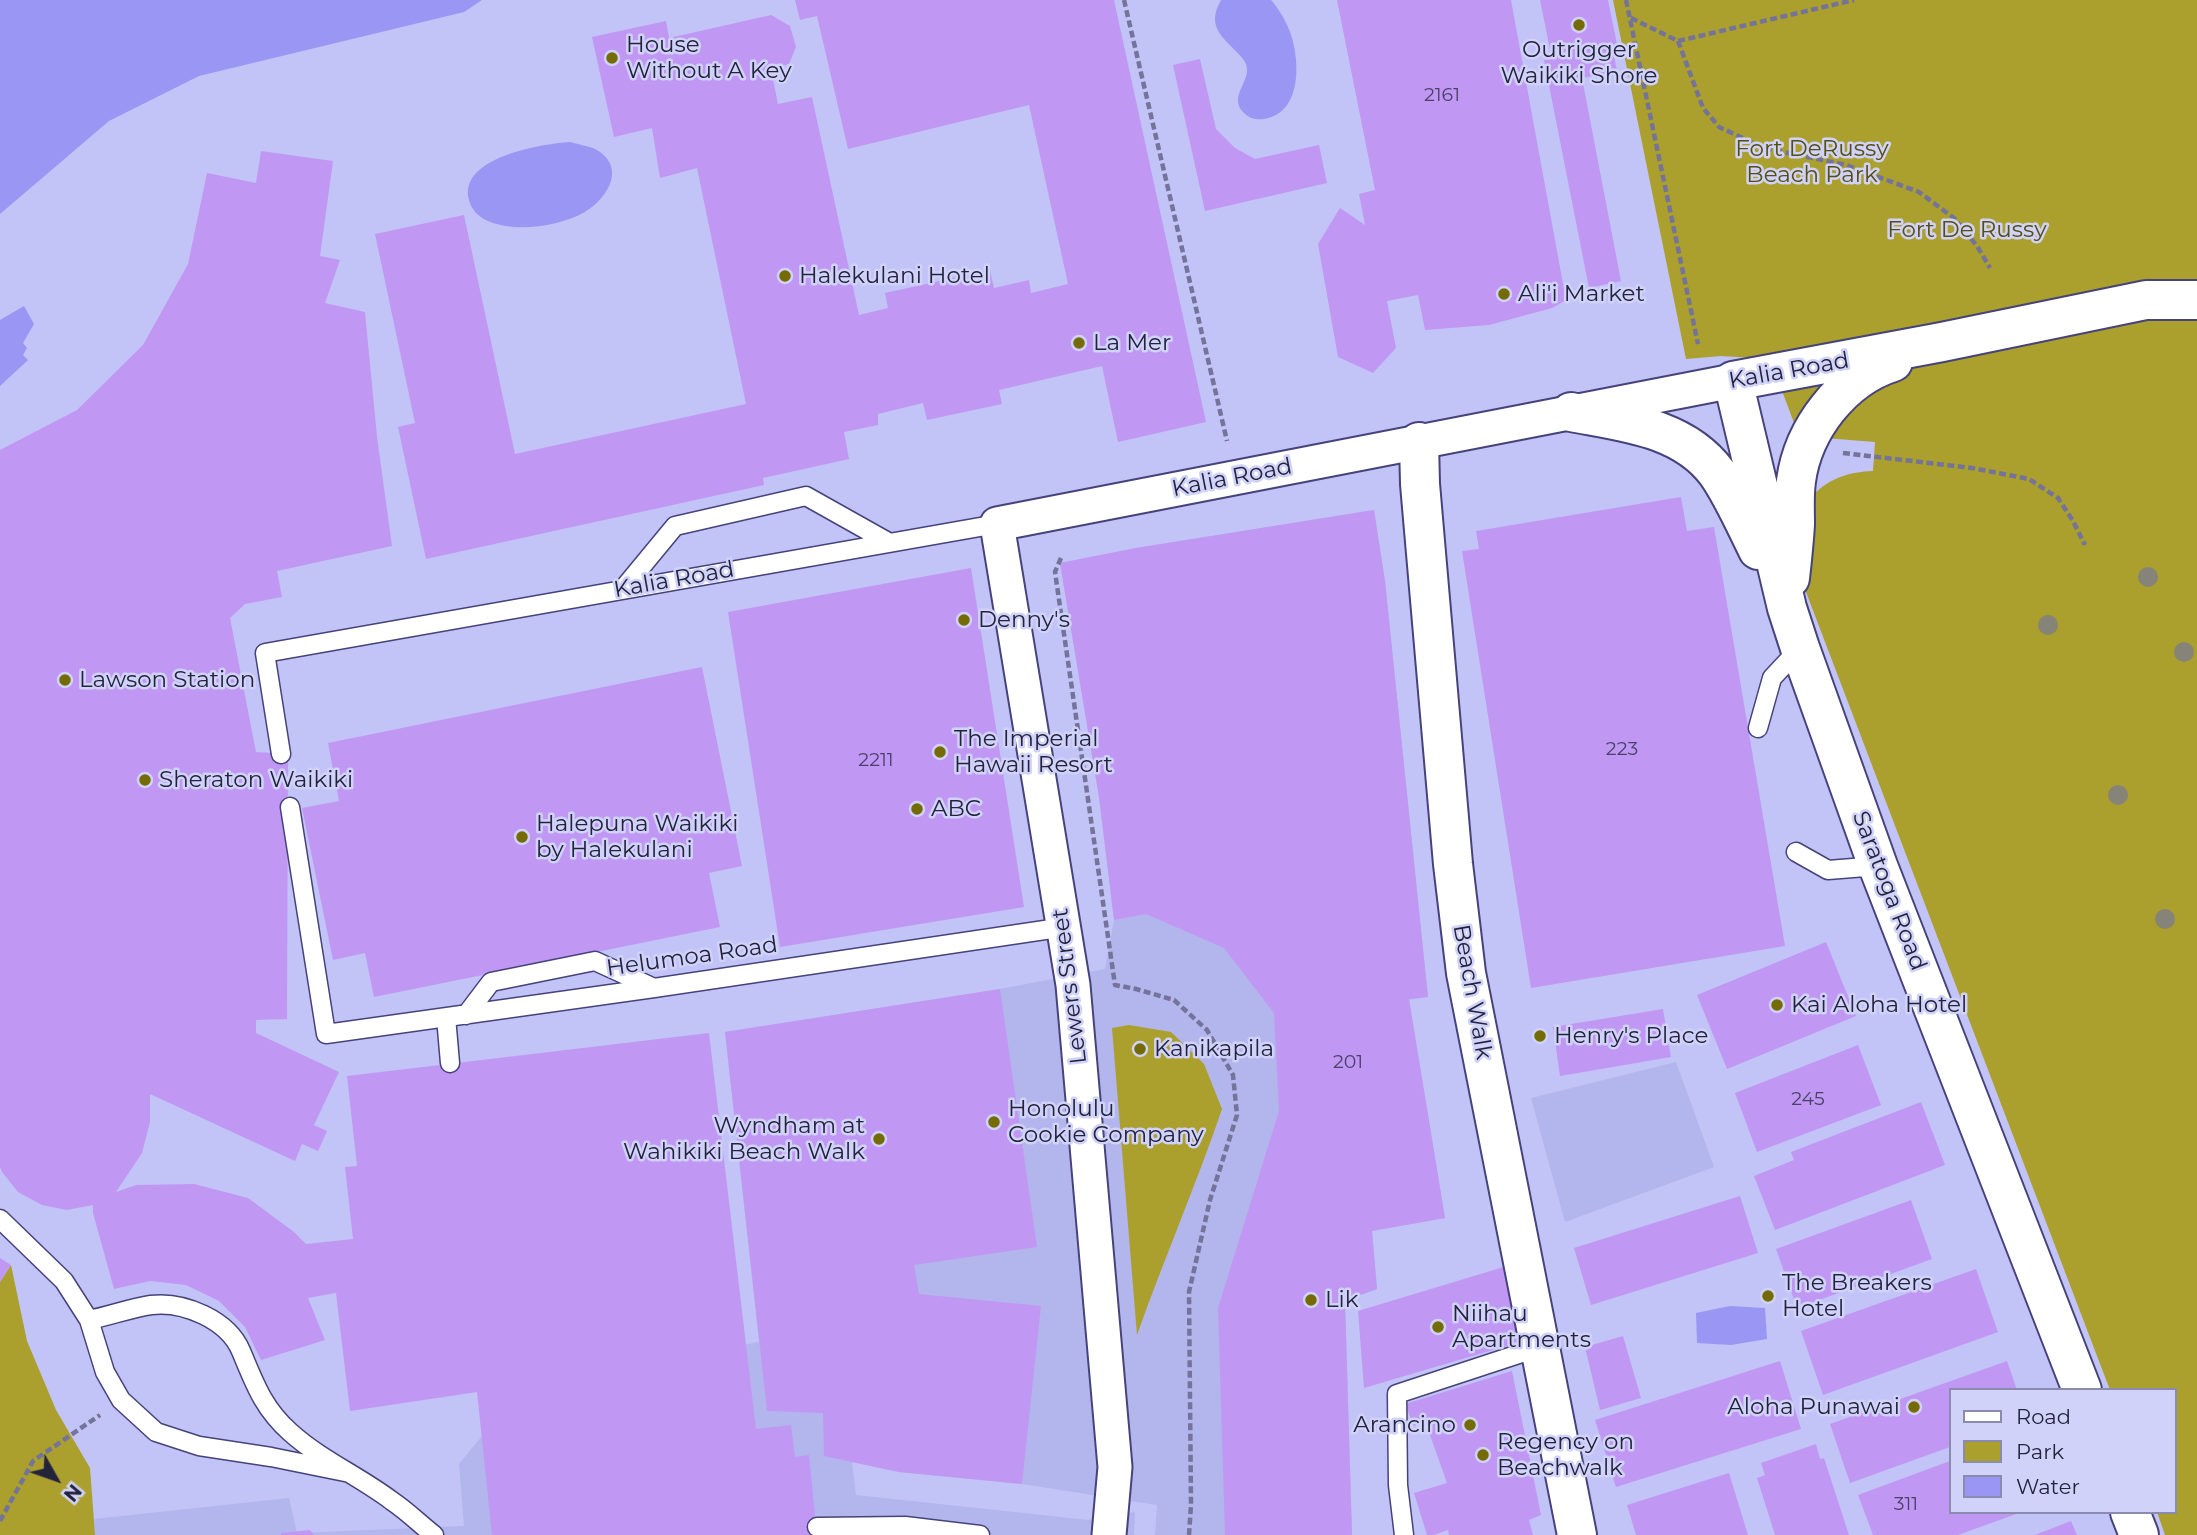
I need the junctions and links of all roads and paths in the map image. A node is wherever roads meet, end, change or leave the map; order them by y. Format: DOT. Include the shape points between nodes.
graph roads {
  1 [pos="1124,0"];
  2 [pos="1626,0"];
  3 [pos="1854,0"];
  4 [pos="1630,18"];
  5 [pos="1678,41"];
  6 [pos="1990,268"];
  7 [pos="2197,300"];
  8 [pos="1942,342"];
  9 [pos="1698,344"];
  10 [pos="1733,381"];
  11 [pos="1571,412"];
  12 [pos="1227,441"];
  13 [pos="1419,442"];
  14 [pos="1835,448"];
  15 [pos="997,524"];
  16 [pos="888,542"];
  17 [pos="2085,545"];
  18 [pos="1061,558"];
  19 [pos="623,589"];
  20 [pos="1787,608"];
  21 [pos="1800,648"];
  22 [pos="1758,728"];
  23 [pos="281,754"];
  24 [pos="290,807"];
  25 [pos="1796,852"];
  26 [pos="1878,866"];
  27 [pos="1065,927"];
  28 [pos="654,988"];
  29 [pos="466,1015"];
  30 [pos="446,1017"];
  31 [pos="450,1063"];
  32 [pos="0,1219"];
  33 [pos="89,1320"];
  34 [pos="1540,1347"];
  35 [pos="2081,1388"];
  36 [pos="121,1400"];
  37 [pos="345,1472"];
  38 [pos="2131,1514"];
  39 [pos="0,1521"];
  40 [pos="817,1527"];
  41 [pos="433,1535"];
  42 [pos="980,1535"];
  43 [pos="1109,1535"];
  44 [pos="1189,1535"];
  45 [pos="1404,1535"];
  46 [pos="1577,1535"];
  47 [pos="2139,1535"];
  1 -- 12 [label="path"];
  2 -- 4 [label="path"];
  3 -- 5 [label="path"];
  4 -- 5 [label="path"];
  4 -- 9 [label="path"];
  5 -- 6 [label="path" via="1703,108 1719,127 1764,148 1846,165 1919,192 1954,218"];
  7 -- 8 [label="street, Kalia Road" via="2146,300"];
  8 -- 10 [label="street, Kalia Road"];
  8 -- 20 [label="street" via="1857,380 1832,403 1812,432 1796,480"];
  10 -- 11 [label="street, Kalia Road"];
  10 -- 20 [label="street, Saratoga Road"];
  11 -- 13 [label="street, Kalia Road"];
  11 -- 20 [label="street" via="1645,426 1685,443 1716,472"];
  13 -- 15 [label="street, Kalia Road"];
  13 -- 34 [label="street, Beach Walk" via="1452,864 1466,972"];
  14 -- 17 [label="path" via="1843,453 2029,479 2058,498"];
  15 -- 16 [label="lane, Kalia Road"];
  15 -- 27 [label="street, Lewers Street"];
  16 -- 19 [label="lane, Kalia Road"];
  16 -- 19 [label="lane" via="806,496 676,526"];
  18 -- 44 [label="path" via="1055,572 1115,985 1174,1000 1207,1030 1233,1075 1237,1115 1210,1200 1189,1292"];
  19 -- 23 [label="lane, Kalia Road" via="265,653"];
  20 -- 21 [label="street, Saratoga Road"];
  21 -- 22 [label="lane" via="1772,678"];
  21 -- 26 [label="street, Saratoga Road"];
  24 -- 30 [label="lane, Helumoa Road" via="326,1034"];
  25 -- 26 [label="lane" via="1828,870"];
  26 -- 35 [label="street, Saratoga Road"];
  27 -- 28 [label="lane, Helumoa Road"];
  27 -- 43 [label="street, Lewers Street" via="1115,1467"];
  28 -- 29 [label="lane, Helumoa Road"];
  28 -- 29 [label="lane" via="595,961 491,982"];
  29 -- 30 [label="lane, Helumoa Road"];
  30 -- 31 [label="lane"];
  32 -- 33 [label="lane" via="64,1281"];
  33 -- 36 [label="lane" via="105,1372"];
  33 -- 37 [label="lane" via="152,1305 186,1307 216,1321 240,1348 264,1404 289,1432"];
  34 -- 45 [label="lane" via="1397,1394 1398,1485"];
  34 -- 46 [label="street, Beach Walk"];
  36 -- 37 [label="lane" via="156,1432 199,1446"];
  36 -- 39 [label="path" via="33,1461"];
  37 -- 41 [label="lane" via="391,1500"];
  38 -- 47 [label="street"];
  40 -- 42 [label="lane" via="905,1526"];
}
